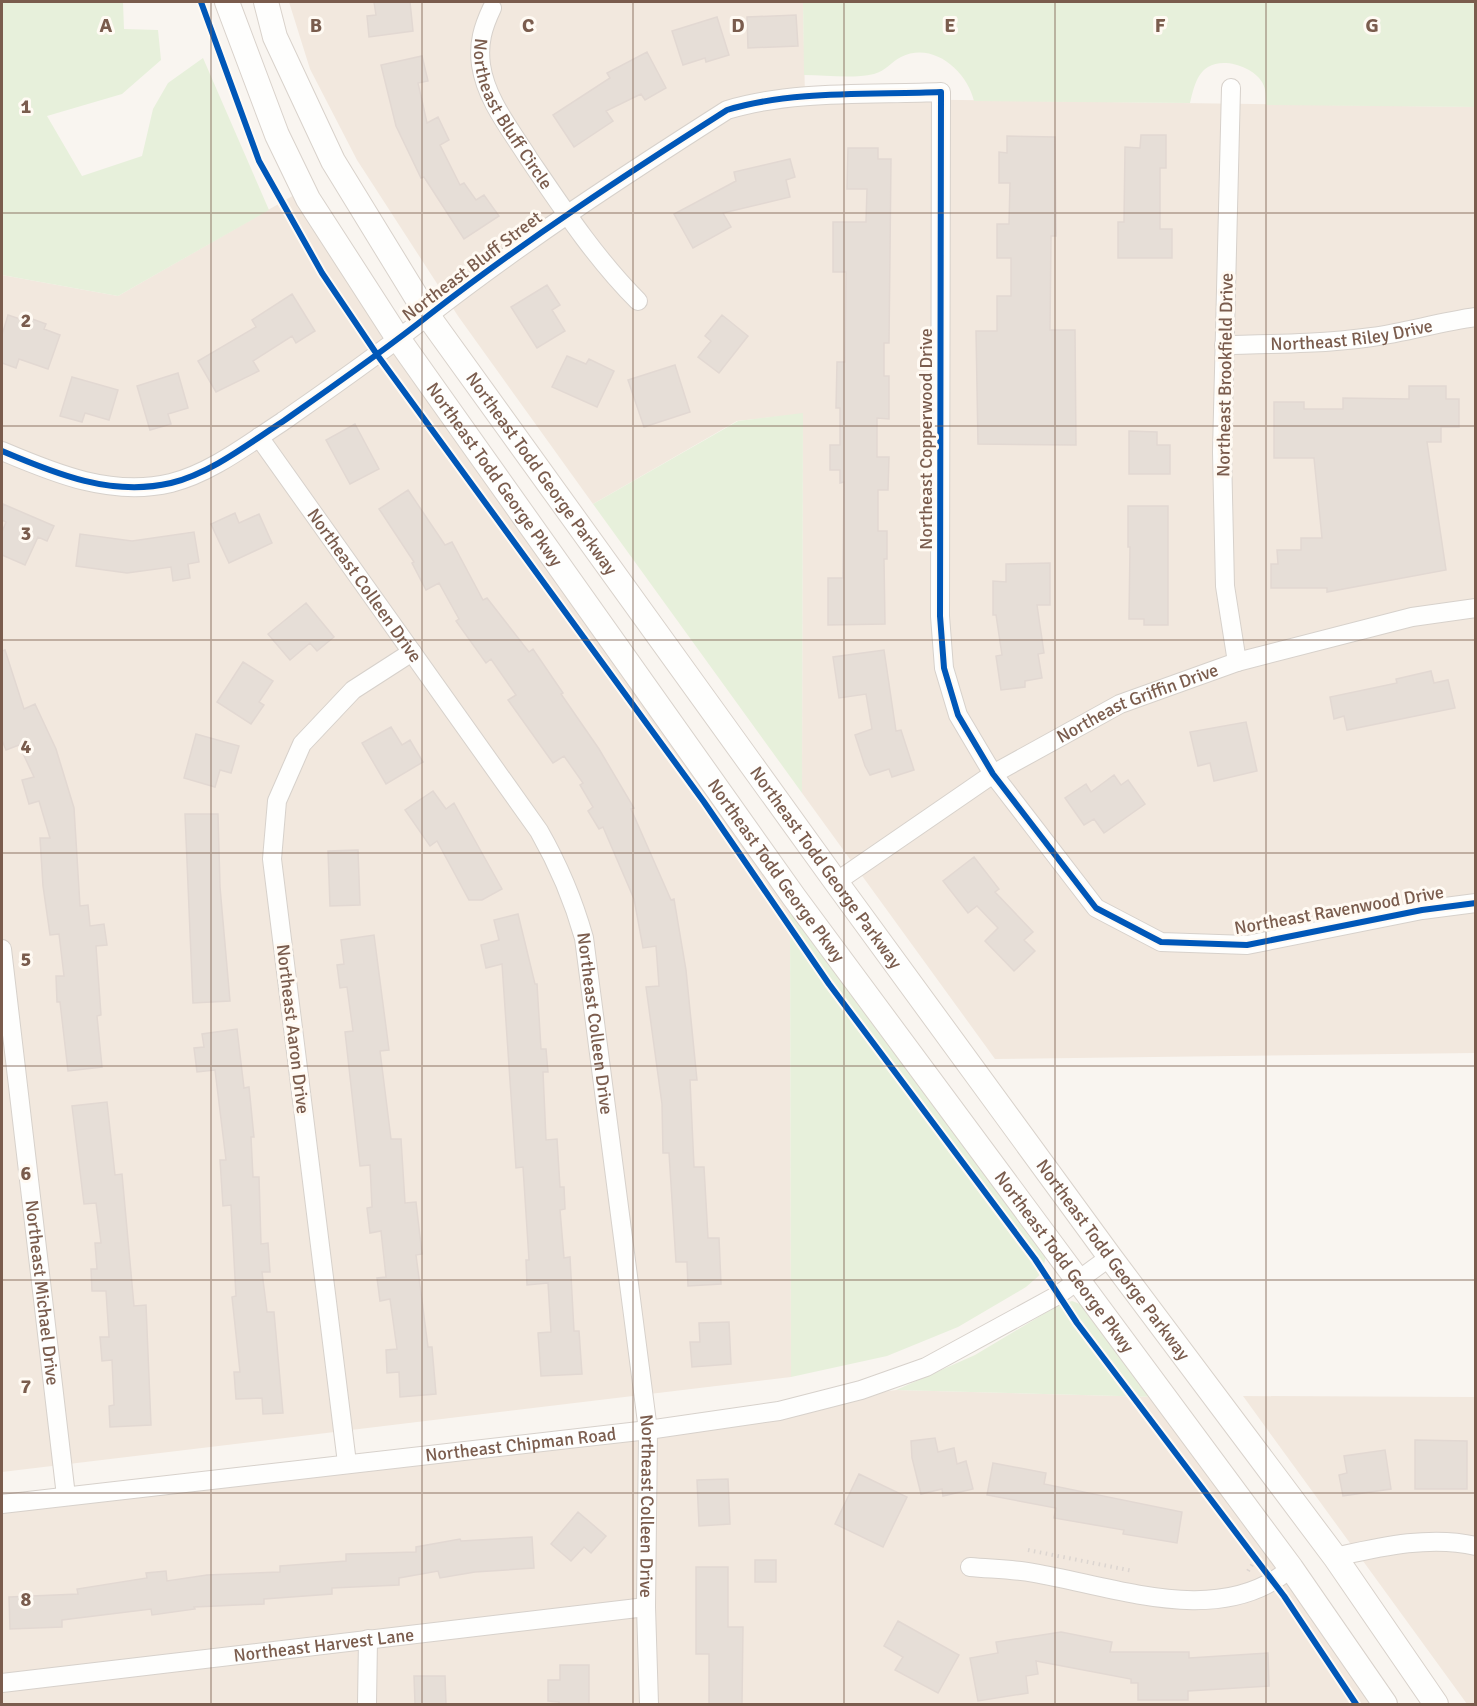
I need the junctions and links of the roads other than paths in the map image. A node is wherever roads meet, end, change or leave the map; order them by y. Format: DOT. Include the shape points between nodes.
graph roads {
  1 [pos="227,2"];
  2 [pos="266,2"];
  3 [pos="492,8"];
  4 [pos="1231,87"];
  5 [pos="941,92"];
  6 [pos="567,214"];
  7 [pos="638,301"];
  8 [pos="428,316"];
  9 [pos="1476,317"];
  10 [pos="399,340"];
  11 [pos="1224,345"];
  12 [pos="259,437"];
  13 [pos="2,451"];
  14 [pos="1476,608"];
  15 [pos="412,652"];
  16 [pos="1237,662"];
  17 [pos="993,774"];
  18 [pos="836,882"];
  19 [pos="1476,903"];
  20 [pos="2,949"];
  21 [pos="1110,1257"];
  22 [pos="1078,1282"];
  23 [pos="648,1430"];
  24 [pos="347,1463"];
  25 [pos="66,1496"];
  26 [pos="2,1504"];
  27 [pos="1476,1546"];
  28 [pos="1335,1557"];
  29 [pos="970,1567"];
  30 [pos="1283,1575"];
  31 [pos="646,1606"];
  32 [pos="368,1639"];
  33 [pos="2,1683"];
  34 [pos="367,1704"];
  35 [pos="649,1704"];
  36 [pos="1385,1704"];
  37 [pos="1436,1704"];
  1 -- 10 [label="main road, Northeast Todd George Pkwy" via="277,135 308,199"];
  2 -- 8 [label="main road, Northeast Todd George Parkway" via="275,37 333,160"];
  3 -- 6 [label="street, Northeast Bluff Circle" via="480,35 481,67 497,110"];
  4 -- 11 [label="street, Northeast Brookfield Drive"];
  5 -- 6 [label="street, Northeast Bluff Street" via="781,99 727,110"];
  5 -- 17 [label="street, Northeast Copperwood Drive" via="941,637 944,668 958,715"];
  6 -- 7 [label="street, Northeast Bluff Circle" via="615,278"];
  6 -- 8 [label="street, Northeast Bluff Street"];
  8 -- 10 [label="street, Northeast Bluff Street"];
  8 -- 18 [label="main road, Northeast Todd George Parkway"];
  9 -- 11 [label="street, Northeast Riley Drive" via="1373,337"];
  10 -- 12 [label="street, Northeast Bluff Street"];
  10 -- 22 [label="main road, Northeast Todd George Pkwy" via="794,897"];
  11 -- 16 [label="street, Northeast Brookfield Drive" via="1225,586"];
  12 -- 13 [label="street, Northeast Bluff Street" via="213,466 183,478 133,489 70,478"];
  12 -- 15 [label="street, Northeast Colleen Drive"];
  14 -- 16 [label="street, Northeast Griffin Drive" via="1412,617"];
  15 -- 23 [label="street, Northeast Colleen Drive" via="539,831 563,873 575,905 584,938"];
  15 -- 24 [label="street, Northeast Aaron Drive" via="353,690 302,744 277,801 272,859"];
  16 -- 17 [label="street, Northeast Griffin Drive" via="1120,704"];
  17 -- 18 [label="street, Northeast Griffin Drive"];
  17 -- 19 [label="street, Northeast Ravenwood Drive" via="1096,908 1161,942 1247,945"];
  18 -- 21 [label="main road, Northeast Todd George Parkway"];
  20 -- 25 [label="street, Northeast Michael Drive"];
  21 -- 22 [label="street, Northeast Chipman Road"];
  21 -- 28 [label="main road, Northeast Todd George Parkway"];
  22 -- 23 [label="street, Northeast Chipman Road" via="926,1367 861,1390 779,1411"];
  22 -- 30 [label="main road, Northeast Todd George Pkwy"];
  23 -- 24 [label="street, Northeast Chipman Road"];
  23 -- 31 [label="street, Northeast Colleen Drive"];
  24 -- 25 [label="street, Northeast Chipman Road"];
  25 -- 26 [label="street, Northeast Chipman Road"];
  27 -- 28 [label="street" via="1392,1544"];
  28 -- 37 [label="main road, Northeast Todd George Parkway"];
  29 -- 30 [label="street" via="1031,1572 1190,1601 1247,1594"];
  30 -- 36 [label="main road, Northeast Todd George Pkwy"];
  31 -- 32 [label="street, Northeast Harvest Lane"];
  31 -- 35 [label="street, Northeast Colleen Drive"];
  32 -- 33 [label="street, Northeast Harvest Lane"];
  32 -- 34 [label="street"];
}
